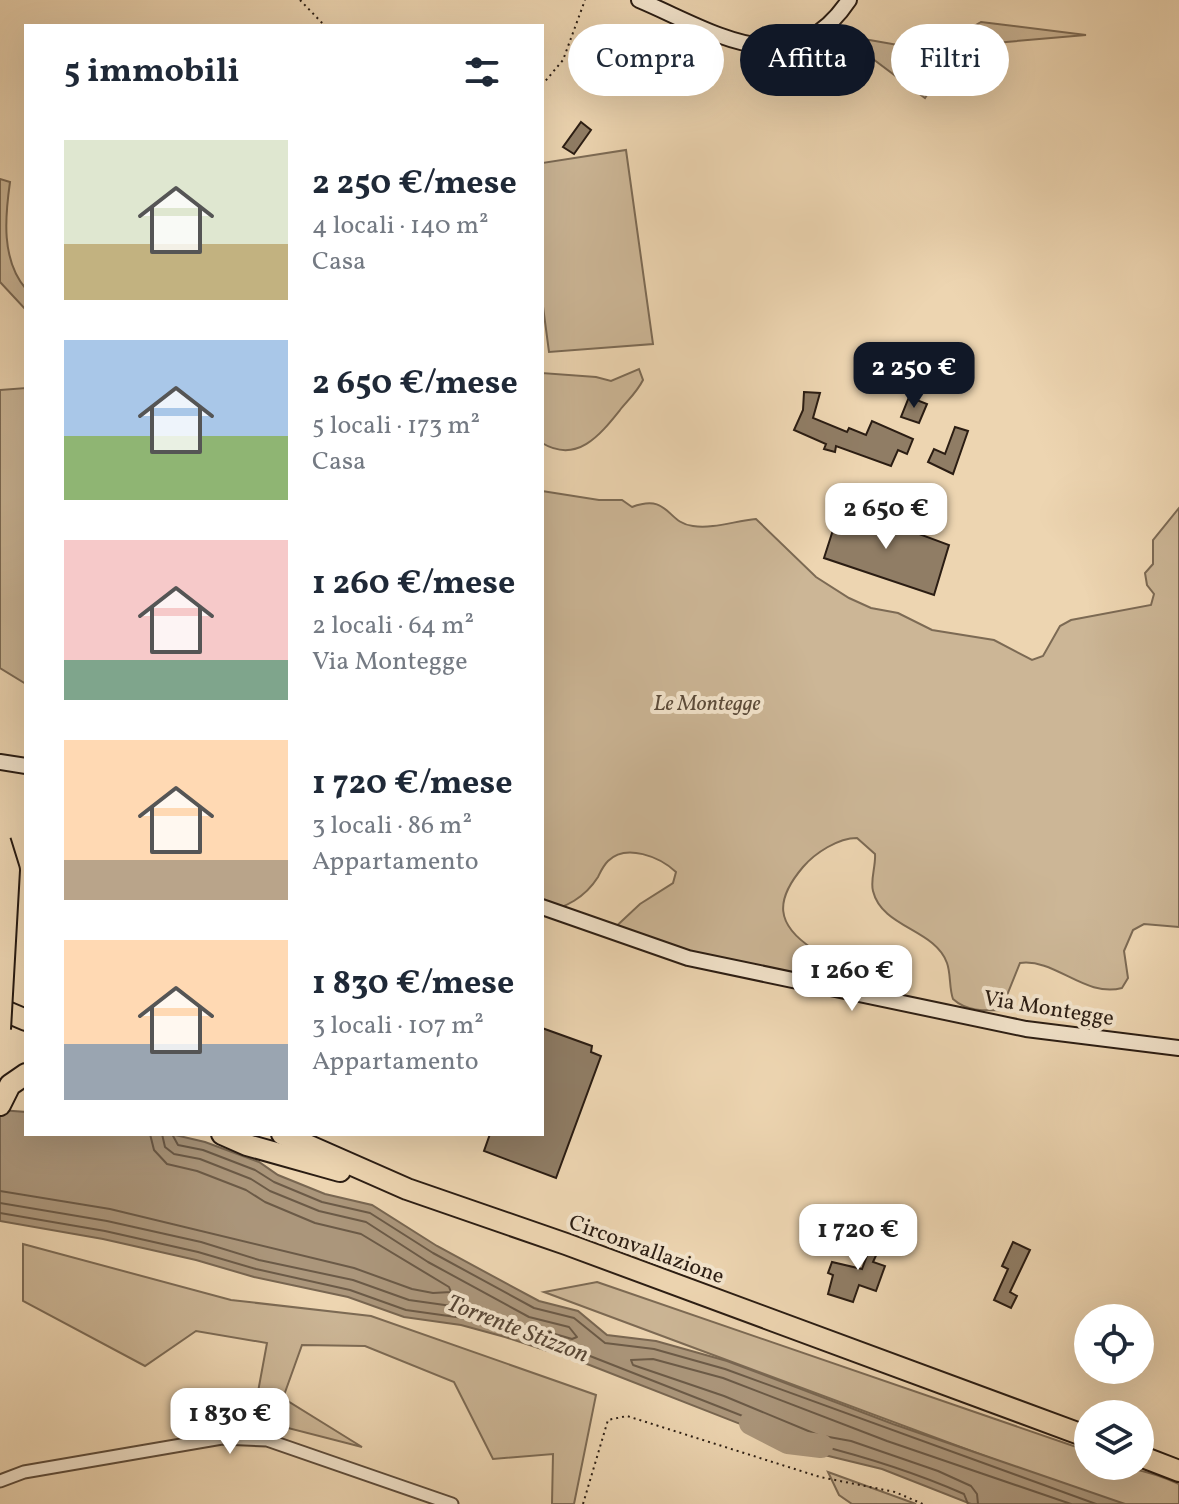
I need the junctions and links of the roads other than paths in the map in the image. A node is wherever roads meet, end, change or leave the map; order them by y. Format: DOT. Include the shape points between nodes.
graph roads {
  1 [pos="639,0"];
  2 [pos="849,0"];
  3 [pos="0,762"];
  4 [pos="24,766"];
  5 [pos="0,841"];
  6 [pos="544,908"];
  7 [pos="0,1009"];
  8 [pos="24,1019"];
  9 [pos="0,1029"];
  10 [pos="1179,1048"];
  11 [pos="24,1075"];
  12 [pos="0,1105"];
  13 [pos="227,1136"];
  14 [pos="287,1136"];
  15 [pos="407,1189"];
  16 [pos="1074,1432"];
  17 [pos="1154,1461"];
  18 [pos="1179,1471"];
  19 [pos="0,1481"];
  20 [pos="452,1504"];
  1 -- 2 [label="street" via="735,41 768,48 800,44 825,30"];
  3 -- 4 [label="street"];
  5 -- 9 [label="highway, bridge" via="9,870"];
  6 -- 10 [label="street, Via Montegge" via="688,958 1026,1029"];
  7 -- 8 [label="highway"];
  11 -- 12 [label="highway" via="10,1085"];
  13 -- 15 [label="highway"];
  14 -- 15 [label="highway, Circonvallazione"];
  15 -- 16 [label="highway, Circonvallazione"];
  17 -- 18 [label="highway"];
  19 -- 20 [label="street" via="24,1472 222,1438 267,1440"];
}
